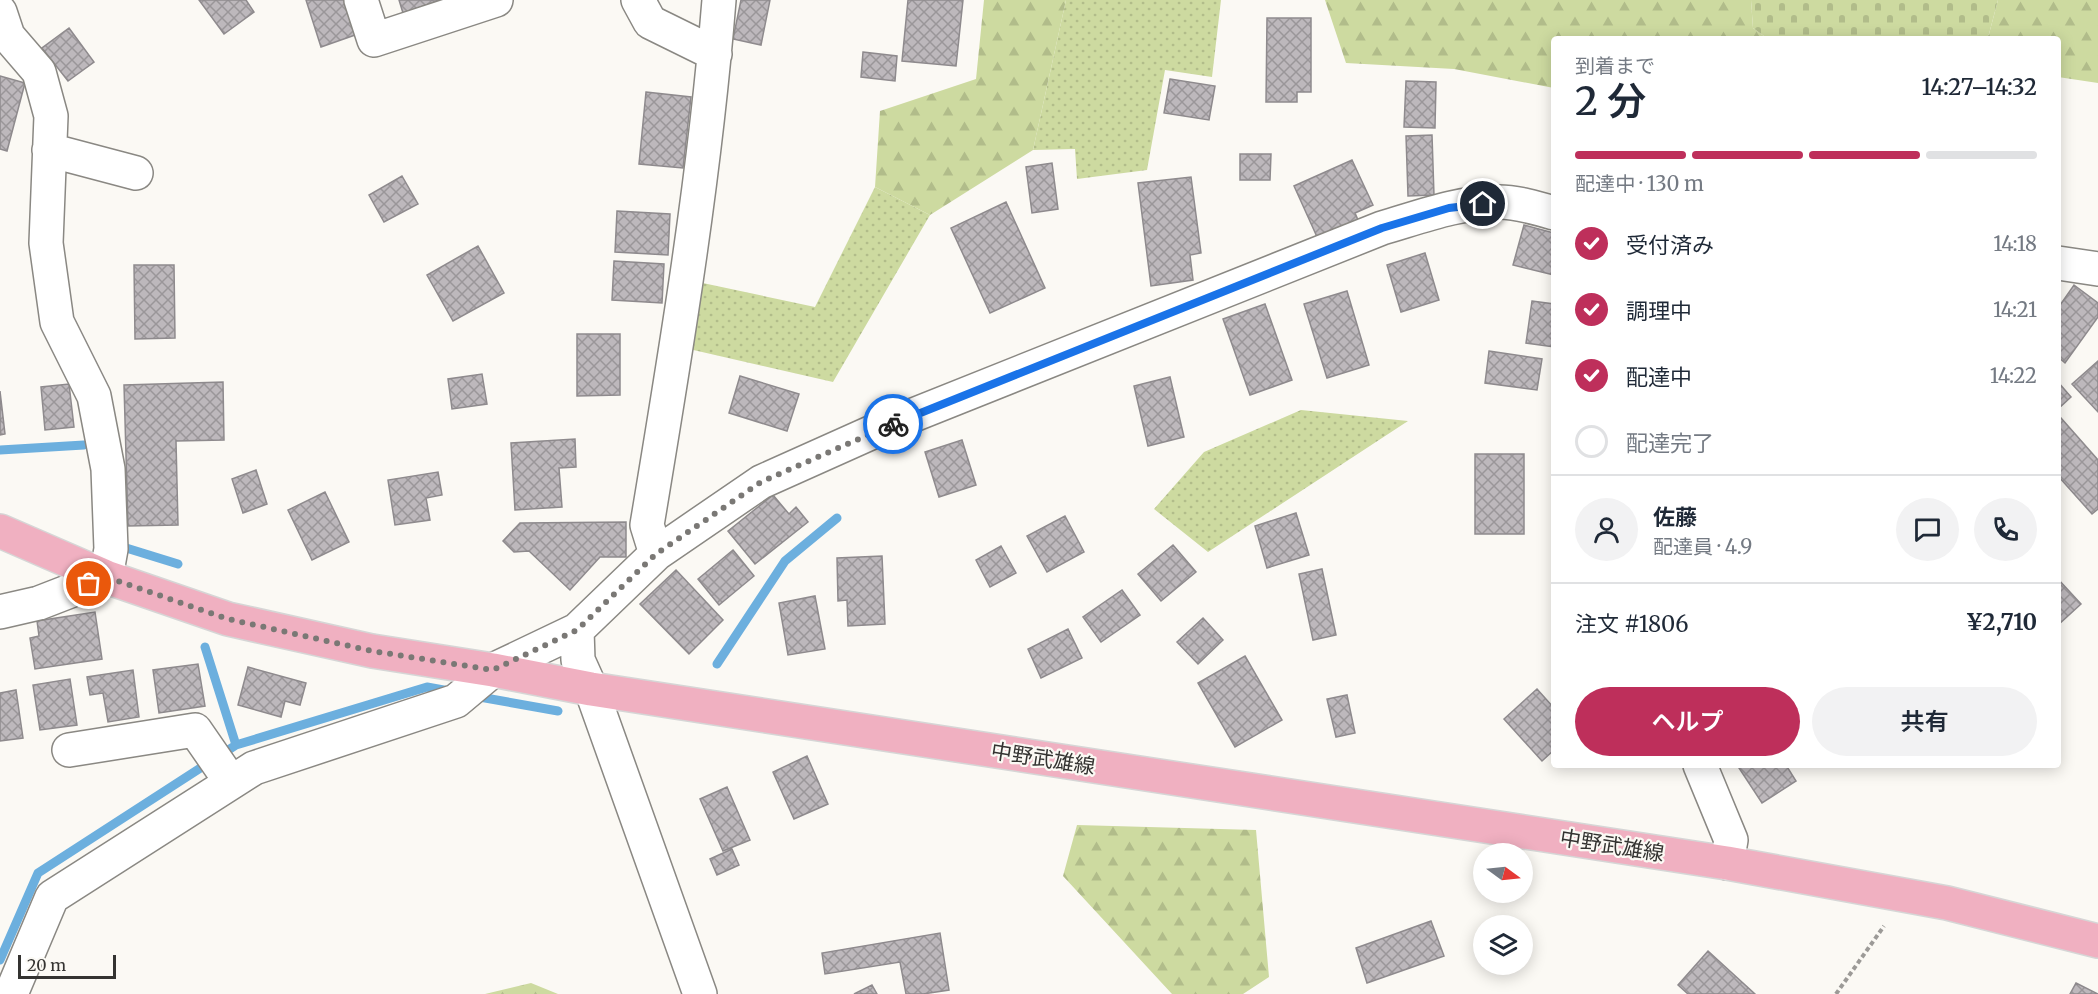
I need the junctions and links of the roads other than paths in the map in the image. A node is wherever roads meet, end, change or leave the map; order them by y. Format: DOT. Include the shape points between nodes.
graph roads {
  1 [pos="361,0"];
  2 [pos="496,0"];
  3 [pos="638,0"];
  4 [pos="719,0"];
  5 [pos="457,6"];
  6 [pos="0,12"];
  7 [pos="715,54"];
  8 [pos="49,150"];
  9 [pos="136,173"];
  10 [pos="1551,212"];
  11 [pos="2061,263"];
  12 [pos="2097,266"];
  13 [pos="0,531"];
  14 [pos="656,554"];
  15 [pos="106,577"];
  16 [pos="0,612"];
  17 [pos="577,630"];
  18 [pos="493,670"];
  19 [pos="591,690"];
  20 [pos="69,750"];
  21 [pos="1701,768"];
  22 [pos="231,782"];
  23 [pos="1726,864"];
  24 [pos="2098,941"];
  25 [pos="10,994"];
  26 [pos="700,994"];
  1 -- 5 [label="street" via="374,40"];
  2 -- 5 [label="street"];
  3 -- 7 [label="street" via="650,22"];
  4 -- 7 [label="street"];
  6 -- 8 [label="street" via="8,36 39,72 51,116"];
  7 -- 14 [label="street" via="684,298 647,525"];
  8 -- 9 [label="street"];
  8 -- 15 [label="street" via="46,243 57,322 94,396 108,469 111,549"];
  10 -- 14 [label="street" via="1500,202 1449,208 1382,228 886,426 761,482"];
  11 -- 12 [label="street"];
  13 -- 15 [label="main road, 中野武雄線"];
  14 -- 17 [label="street"];
  15 -- 16 [label="street" via="39,603"];
  15 -- 18 [label="main road, 中野武雄線" via="228,619 372,651"];
  17 -- 18 [label="street"];
  17 -- 19 [label="street" via="578,660"];
  18 -- 19 [label="main road, 中野武雄線"];
  18 -- 22 [label="street" via="456,701 254,768"];
  19 -- 23 [label="main road, 中野武雄線"];
  19 -- 26 [label="street"];
  20 -- 22 [label="street" via="195,730"];
  21 -- 23 [label="street" via="1731,840"];
  22 -- 25 [label="street" via="52,897"];
  23 -- 24 [label="main road, 中野武雄線" via="1947,903"];
}
